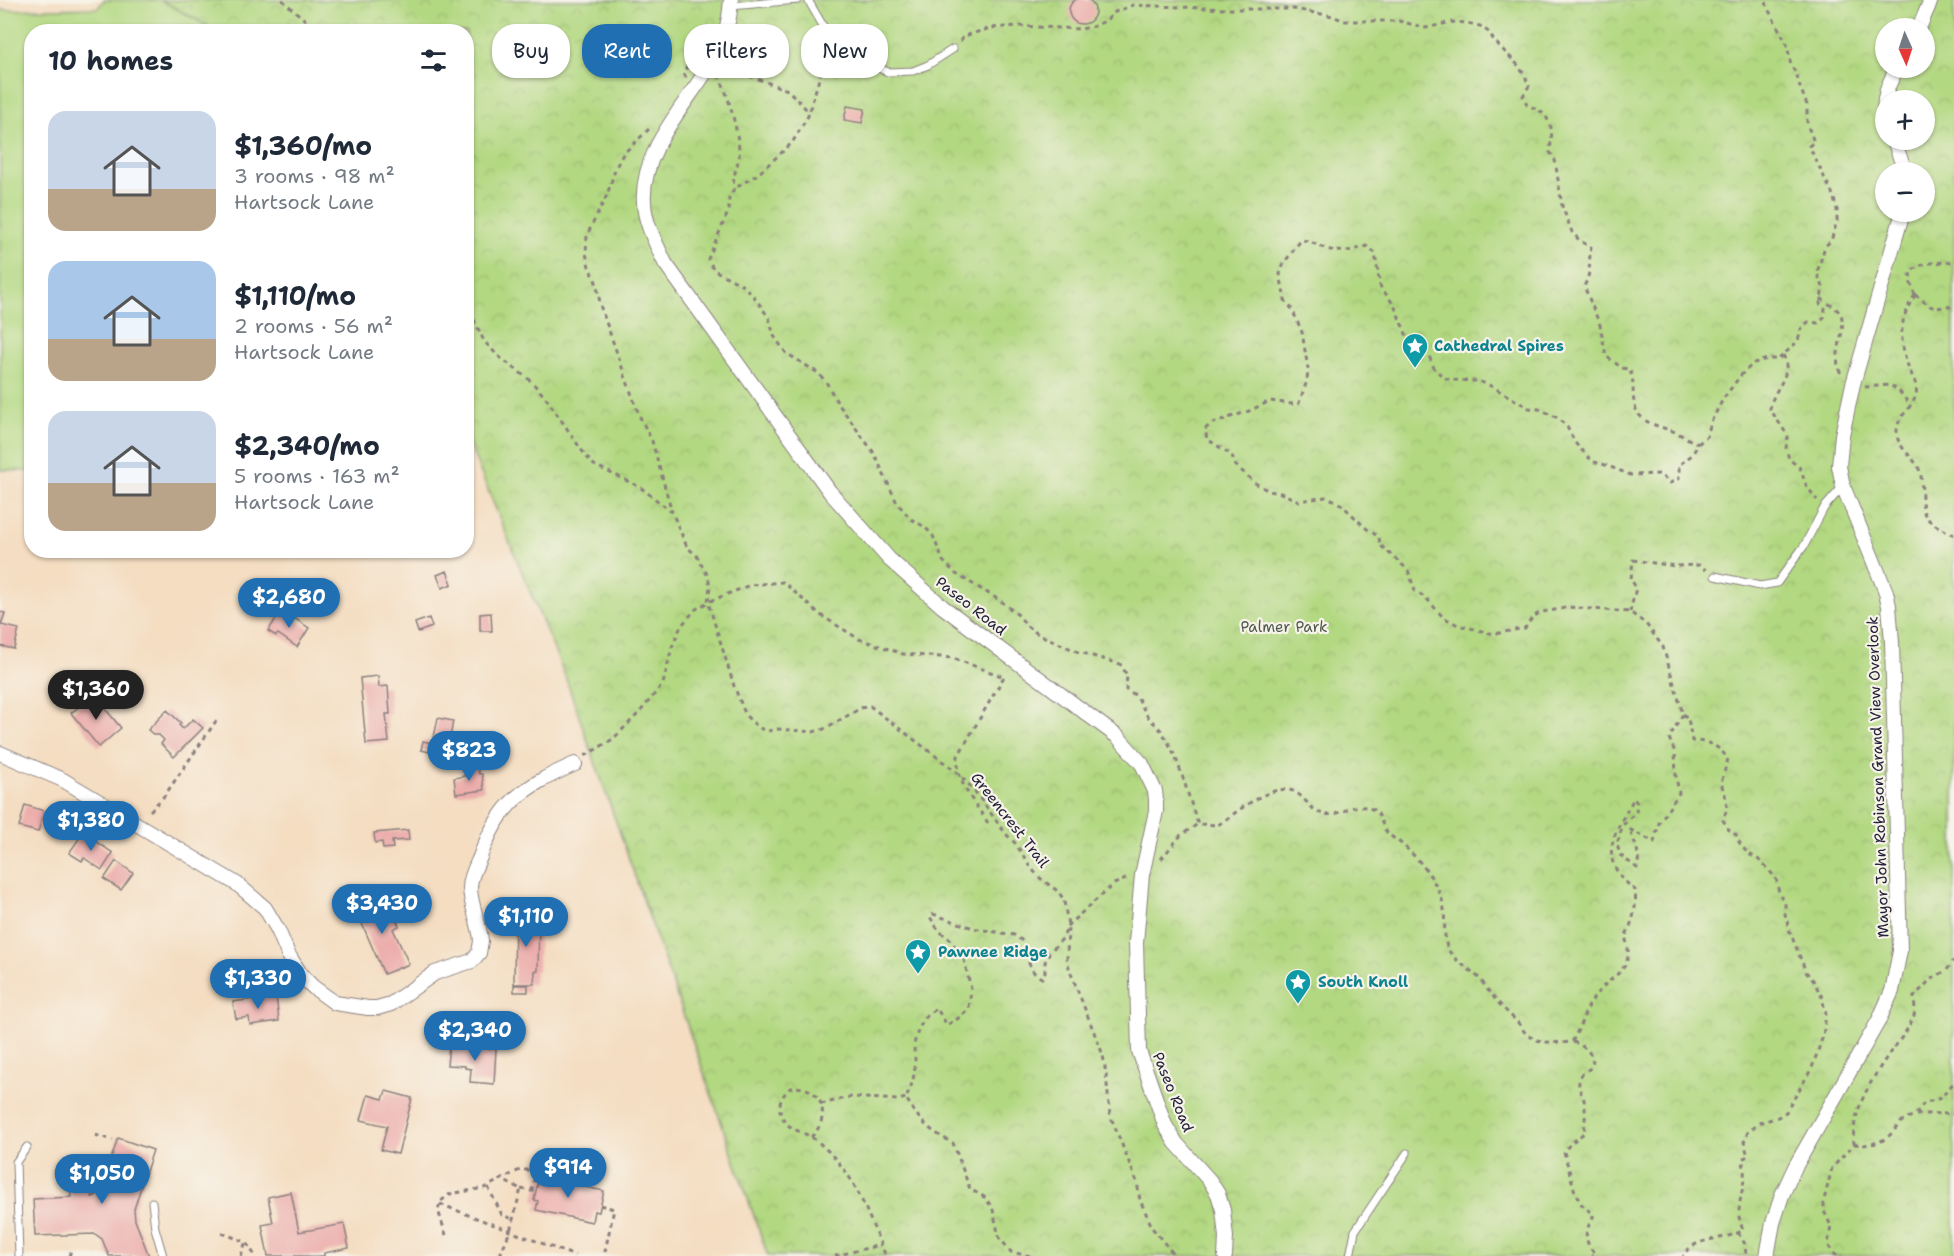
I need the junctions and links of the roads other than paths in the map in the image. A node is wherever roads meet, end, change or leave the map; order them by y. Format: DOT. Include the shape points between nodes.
graph roads {
  1 [pos="798,0"];
  2 [pos="808,0"];
  3 [pos="1931,0"];
  4 [pos="731,3"];
  5 [pos="1923,18"];
  6 [pos="952,48"];
  7 [pos="1900,222"];
  8 [pos="1843,486"];
  9 [pos="1715,576"];
  10 [pos="0,753"];
  11 [pos="574,764"];
  12 [pos="27,1147"];
  13 [pos="1407,1153"];
  14 [pos="152,1202"];
  15 [pos="20,1256"];
  16 [pos="163,1256"];
  17 [pos="1225,1256"];
  18 [pos="1350,1256"];
  19 [pos="1767,1256"];
  1 -- 4 [label="lane"];
  2 -- 6 [label="lane" via="822,26 848,43 873,67 888,72 913,71"];
  3 -- 5 [label="street"];
  4 -- 17 [label="street, Paseo Road" via="725,34 713,59 663,136 649,165 646,218 665,262 830,492 890,559 943,607 1118,736 1142,764 1155,791 1156,811 1142,875 1136,943 1139,1051 1165,1125 1218,1194 1223,1210"];
  7 -- 8 [label="street, Mayor John Robinson Grand View Overlook" via="1853,384 1839,454"];
  8 -- 9 [label="lane" via="1824,508 1804,546 1777,583 1760,586"];
  8 -- 19 [label="street, Mayor John Robinson Grand View Overlook" via="1889,606 1900,951 1892,991 1879,1020 1782,1195"];
  10 -- 11 [label="street" via="63,780 237,884 265,908 307,982 335,1003 368,1008 391,1004 435,973 476,957 482,941 470,882 489,834 516,796"];
  12 -- 15 [label="lane" via="16,1162"];
  13 -- 18 [label="lane" via="1355,1231"];
  14 -- 16 [label="lane"];
}
